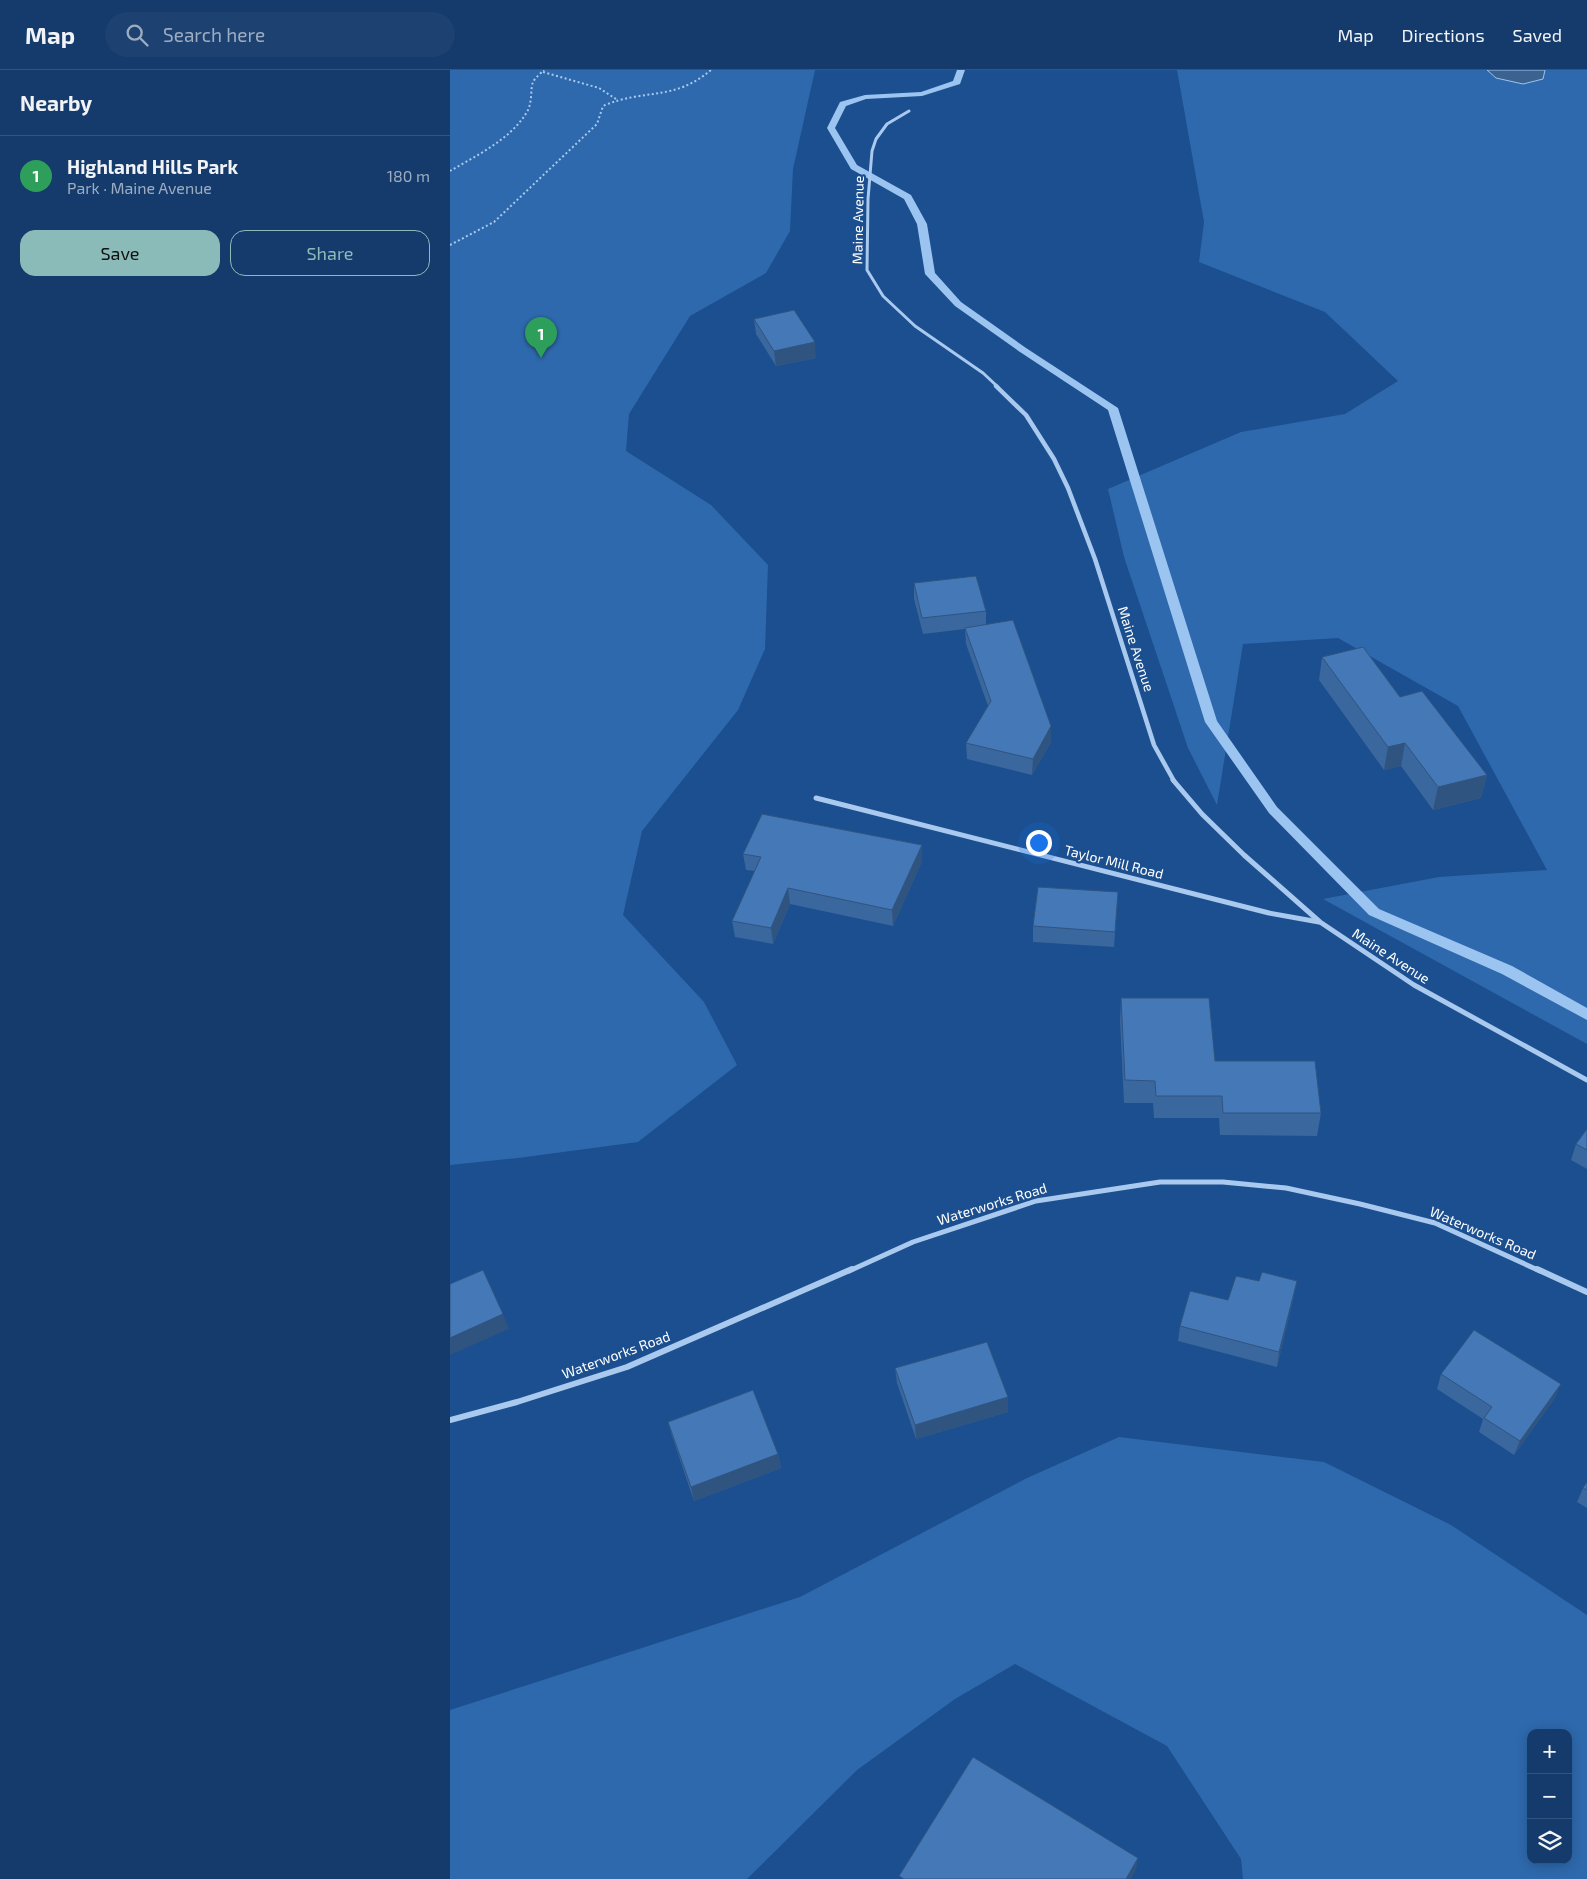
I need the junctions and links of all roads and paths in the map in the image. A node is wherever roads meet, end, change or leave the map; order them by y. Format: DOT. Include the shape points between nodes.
graph roads {
  1 [pos="711,70"];
  2 [pos="543,71"];
  3 [pos="616,99"];
  4 [pos="909,110"];
  5 [pos="450,171"];
  6 [pos="450,245"];
  7 [pos="816,798"];
  8 [pos="1320,922"];
  9 [pos="1587,1080"];
  10 [pos="1587,1292"];
  11 [pos="450,1420"];
  1 -- 3 [label="path" via="684,89"];
  2 -- 3 [label="path" via="599,88"];
  2 -- 5 [label="path" via="533,82 532,99 518,125 489,149"];
  3 -- 6 [label="path" via="603,106 597,124 494,222"];
  4 -- 8 [label="street, Maine Avenue" via="887,124 872,151 867,270 883,296 915,326 982,373 1026,416 1054,459 1068,488 1095,559 1154,744 1174,782 1244,855"];
  7 -- 8 [label="street, Taylor Mill Road" via="1269,913"];
  8 -- 9 [label="street, Maine Avenue" via="1414,985"];
  10 -- 11 [label="street, Waterworks Road" via="1435,1223 1286,1188 1223,1182 1160,1182 1036,1201 913,1242 627,1367"];
}
